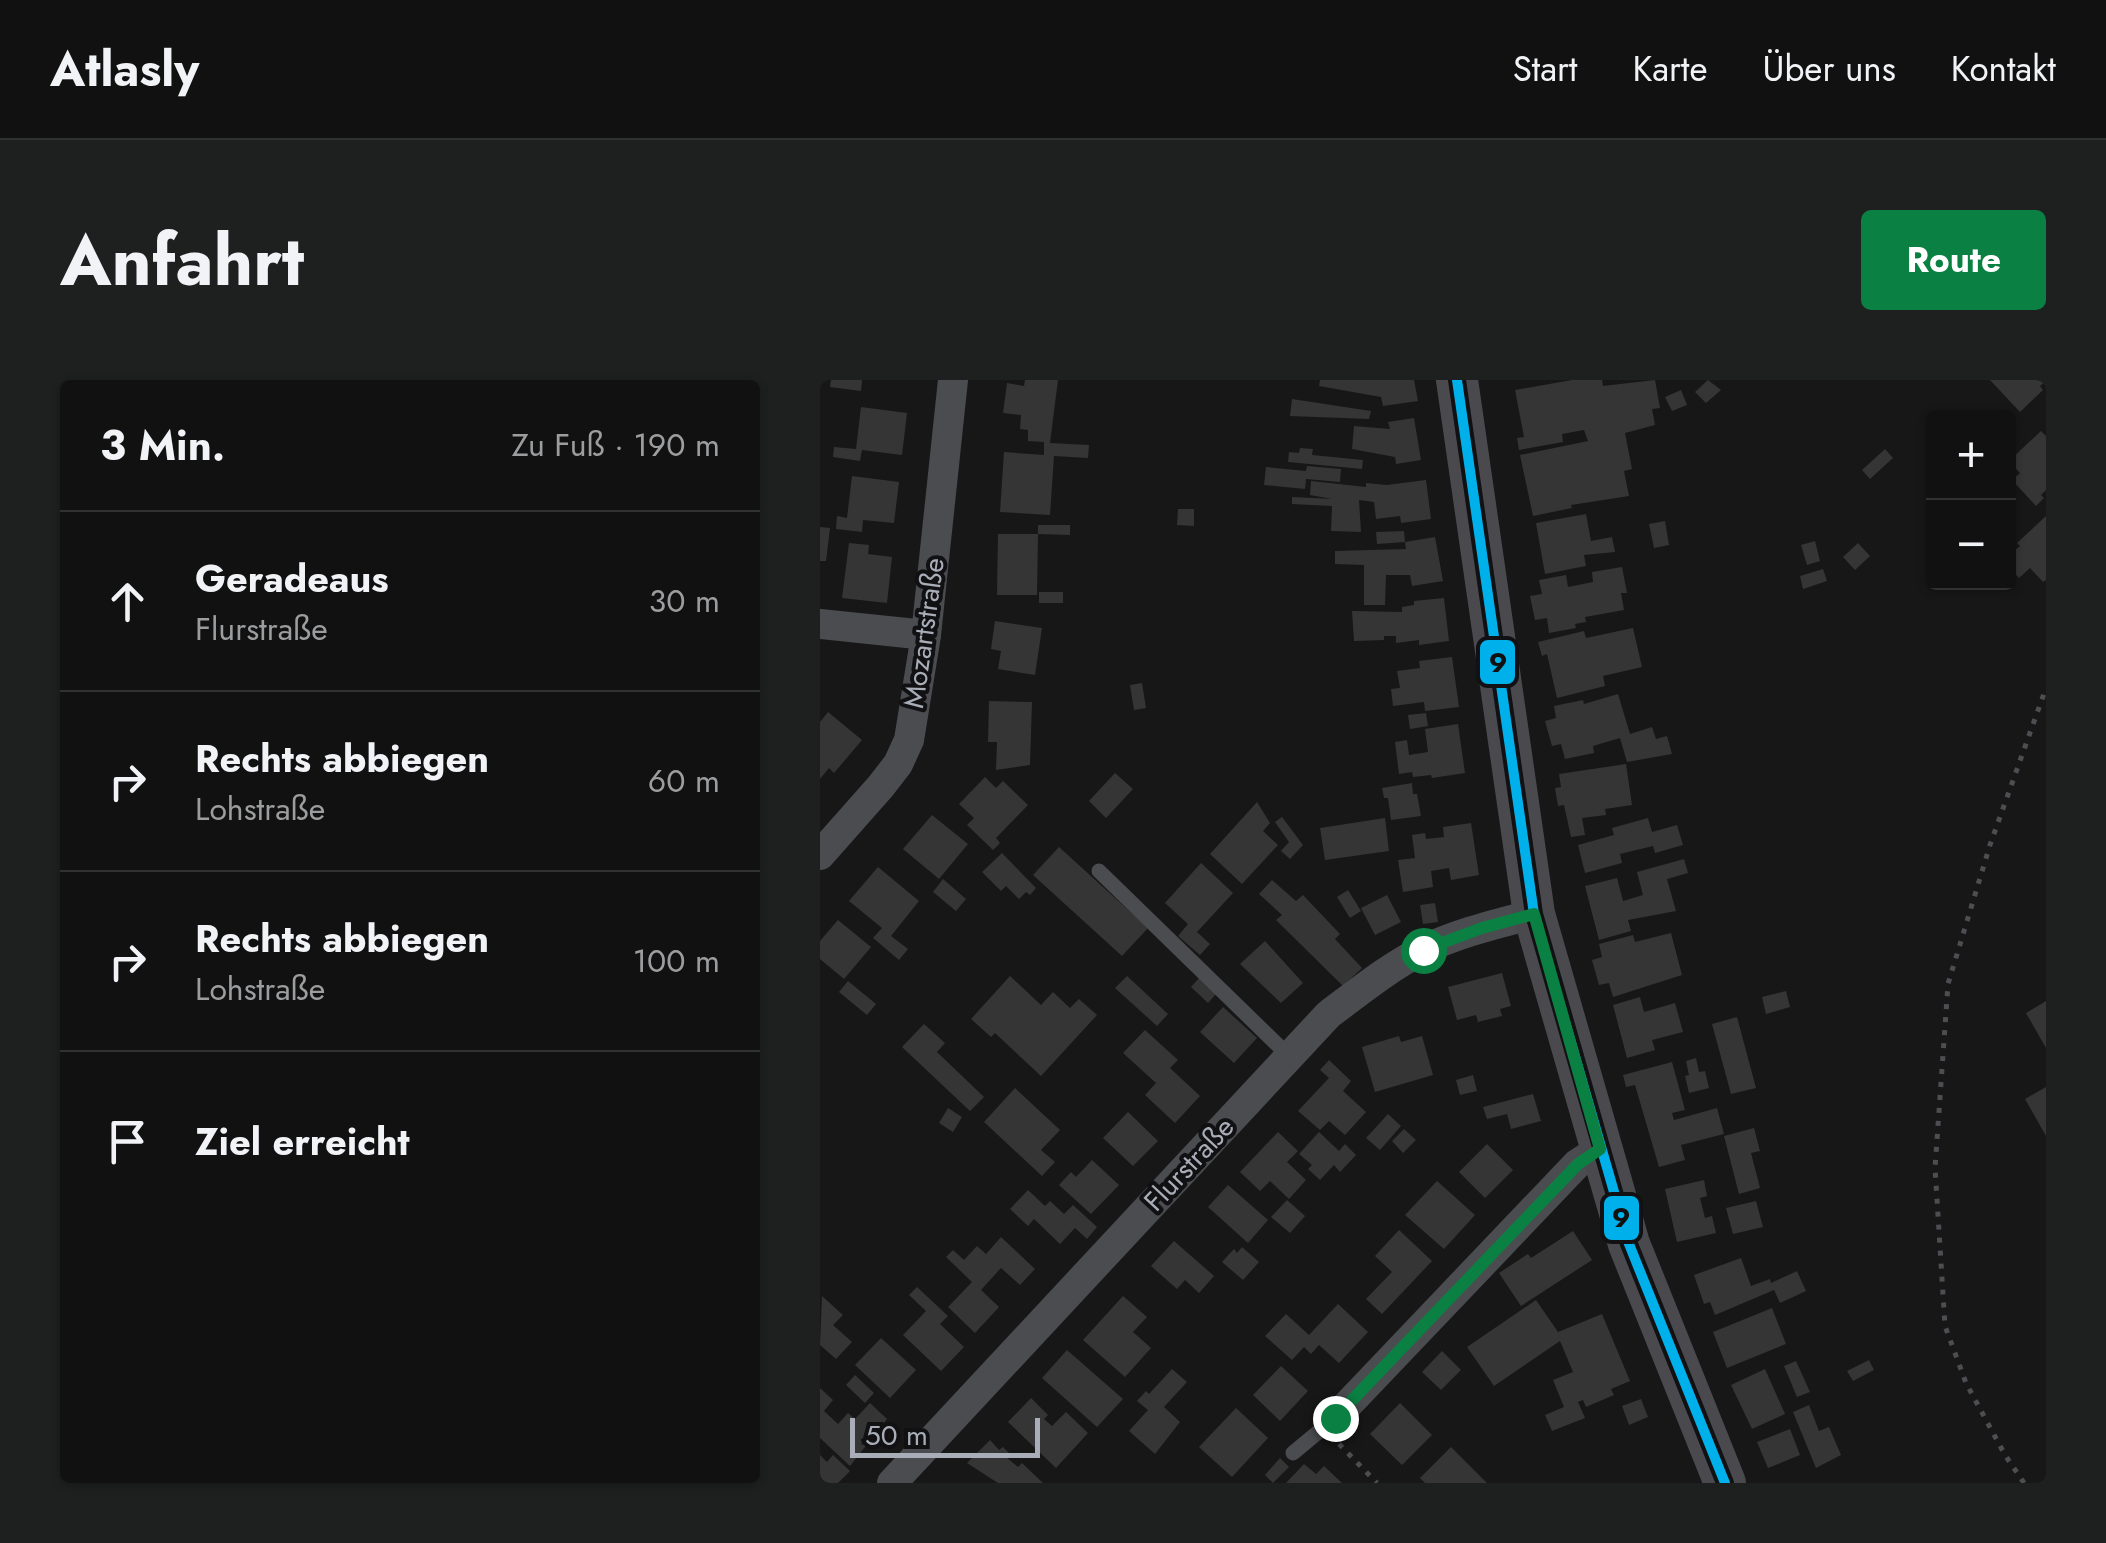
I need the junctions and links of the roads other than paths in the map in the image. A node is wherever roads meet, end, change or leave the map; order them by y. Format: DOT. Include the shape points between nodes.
graph roads {
  1 [pos="954,380"];
  2 [pos="1457,380"];
  3 [pos="820,624"];
  4 [pos="926,635"];
  5 [pos="820,855"];
  6 [pos="1099,871"];
  7 [pos="1534,914"];
  8 [pos="1289,1056"];
  9 [pos="1600,1149"];
  10 [pos="1335,1418"];
  11 [pos="1292,1453"];
  12 [pos="892,1483"];
  13 [pos="1725,1483"];
  1 -- 4 [label="street, Mozartstraße"];
  2 -- 7 [label="main road"];
  3 -- 4 [label="street"];
  4 -- 5 [label="street, Mozartstraße" via="898,764"];
  6 -- 8 [label="lane"];
  7 -- 8 [label="street, Flurstraße" via="1448,939 1396,965 1329,1014"];
  7 -- 9 [label="main road"];
  8 -- 12 [label="street, Flurstraße"];
  9 -- 10 [label="street" via="1578,1164"];
  9 -- 13 [label="main road" via="1629,1244"];
  10 -- 11 [label="lane"];
}
